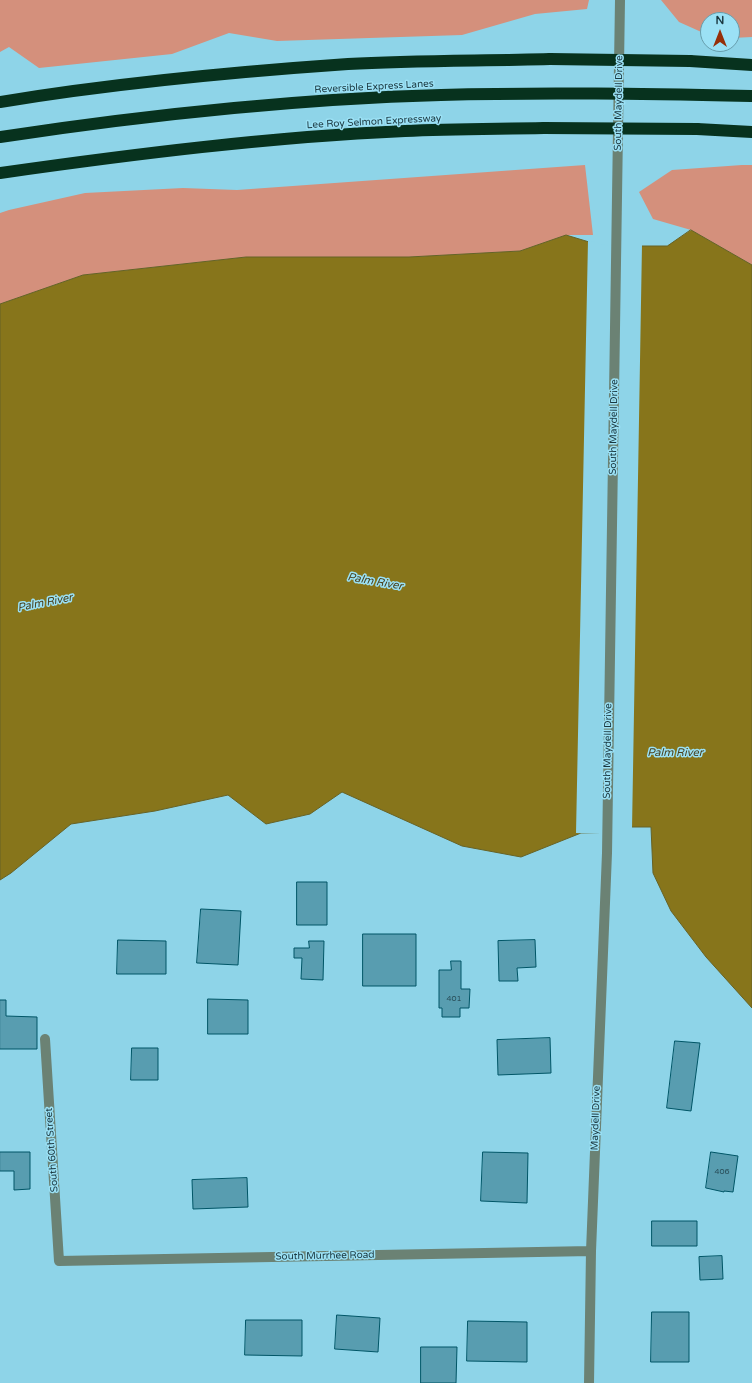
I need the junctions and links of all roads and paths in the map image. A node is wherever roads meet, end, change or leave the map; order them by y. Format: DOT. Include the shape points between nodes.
graph roads {
  1 [pos="620,0"];
  2 [pos="752,65"];
  3 [pos="752,96"];
  4 [pos="0,102"];
  5 [pos="752,132"];
  6 [pos="0,137"];
  7 [pos="0,173"];
  8 [pos="606,853"];
  9 [pos="45,1039"];
  10 [pos="591,1251"];
  11 [pos="59,1261"];
  12 [pos="588,1383"];
  1 -- 8 [label="street, South Maydell Drive"];
  2 -- 4 [label="highway, bridge" via="690,61 550,59 349,64 144,82"];
  3 -- 6 [label="highway, Reversible Express Lanes, bridge" via="583,93 355,99 134,118"];
  5 -- 7 [label="highway, Lee Roy Selmon Expressway, bridge" via="544,128 405,131 271,140 119,156"];
  8 -- 10 [label="street, Maydell Drive"];
  9 -- 11 [label="street, South 60th Street"];
  10 -- 11 [label="street, South Murrhee Road"];
  10 -- 12 [label="street, Maydell Drive"];
}
